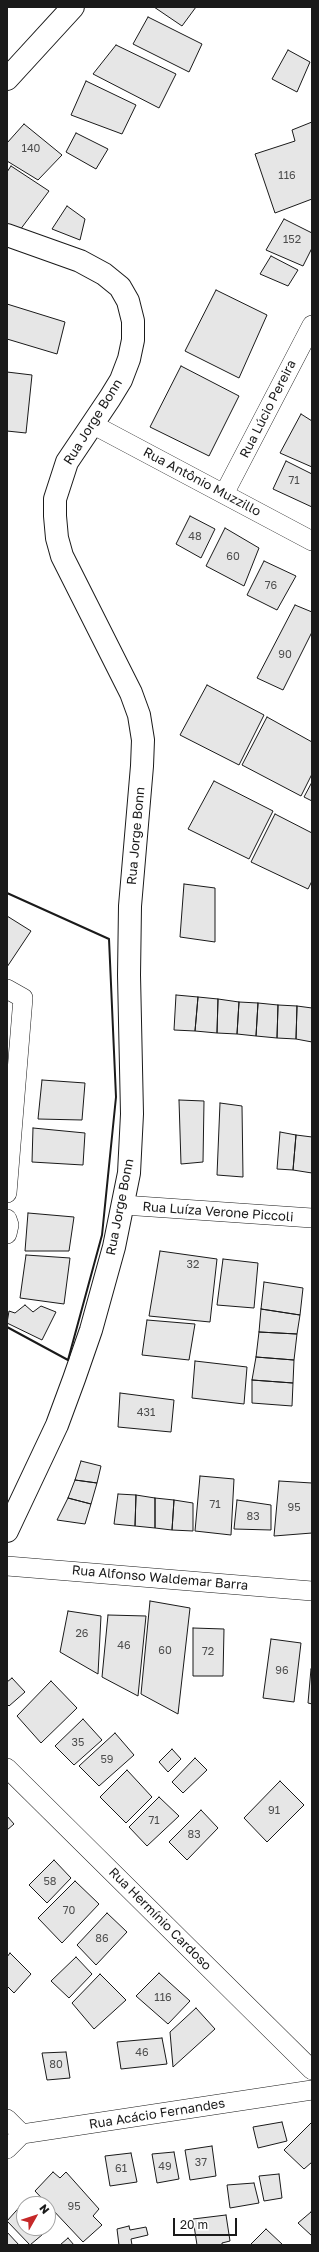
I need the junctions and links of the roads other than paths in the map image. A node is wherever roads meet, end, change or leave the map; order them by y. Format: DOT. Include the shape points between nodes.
graph roads {
  1 [pos="73,7"];
  2 [pos="7,79"];
  3 [pos="7,235"];
  4 [pos="312,325"];
  5 [pos="92,424"];
  6 [pos="224,494"];
  7 [pos="312,541"];
  8 [pos="7,989"];
  9 [pos="7,1193"];
  10 [pos="123,1205"];
  11 [pos="312,1218"];
  12 [pos="7,1219"];
  13 [pos="7,1234"];
  14 [pos="7,1532"];
  15 [pos="7,1566"];
  16 [pos="312,1591"];
  17 [pos="7,1768"];
  18 [pos="312,2070"];
  19 [pos="312,2090"];
  20 [pos="7,2119"];
  21 [pos="22,2134"];
  22 [pos="7,2149"];
  1 -- 2 [label="street"];
  3 -- 5 [label="street, Rua Jorge Bonn" via="80,261 104,274 120,287 128,301 133,321 129,359 121,380"];
  4 -- 6 [label="street, Rua Lúcio Pereira"];
  5 -- 6 [label="street, Rua Antônio Muzzillo"];
  5 -- 10 [label="street, Rua Jorge Bonn" via="72,452 64,469 55,498 55,516 62,556 132,693 143,740 130,906 131,1147"];
  6 -- 7 [label="street, Rua Antônio Muzzillo"];
  8 -- 9 [label="street" via="23,998"];
  10 -- 11 [label="street, Rua Luíza Verone Piccoli"];
  10 -- 14 [label="street, Rua Jorge Bonn" via="91,1330 74,1379 54,1432"];
  12 -- 13 [label="street"];
  15 -- 16 [label="street, Rua Alfonso Waldemar Barra"];
  17 -- 18 [label="street, Rua Hermínio Cardoso"];
  19 -- 21 [label="street, Rua Acácio Fernandes"];
  20 -- 21 [label="street"];
  21 -- 22 [label="street"];
}
